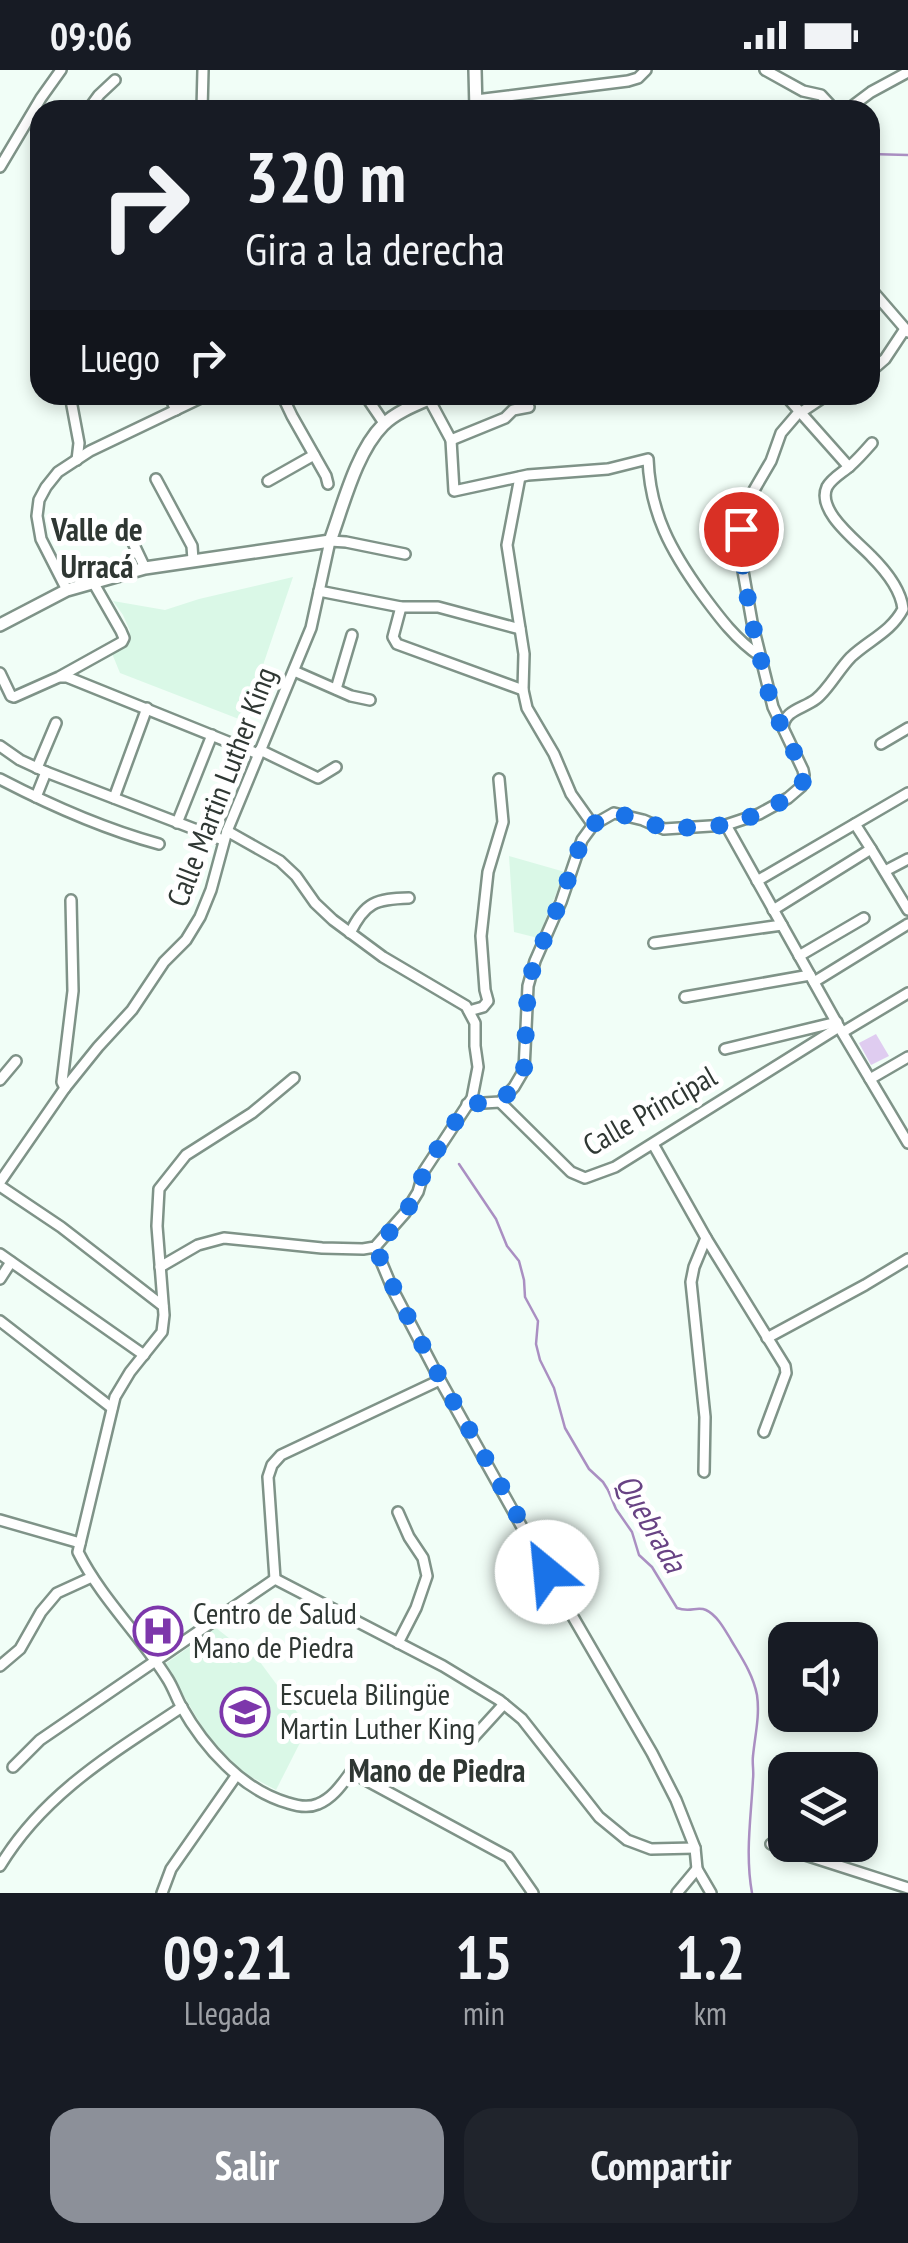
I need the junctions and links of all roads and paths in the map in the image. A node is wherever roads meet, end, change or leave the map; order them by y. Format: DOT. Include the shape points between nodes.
graph roads {
  1 [pos="61,70"];
  2 [pos="203,70"];
  3 [pos="475,70"];
  4 [pos="646,70"];
  5 [pos="765,70"];
  6 [pos="908,72"];
  7 [pos="115,80"];
  8 [pos="40,100"];
  9 [pos="96,100"];
  10 [pos="202,100"];
  11 [pos="476,100"];
  12 [pos="509,100"];
  13 [pos="826,100"];
  14 [pos="860,100"];
  15 [pos="30,120"];
  16 [pos="0,167"];
  17 [pos="880,300"];
  18 [pos="907,331"];
  19 [pos="880,364"];
  20 [pos="71,405"];
  21 [pos="174,405"];
  22 [pos="186,405"];
  23 [pos="287,405"];
  24 [pos="372,405"];
  25 [pos="419,405"];
  26 [pos="437,405"];
  27 [pos="794,405"];
  28 [pos="811,405"];
  29 [pos="529,407"];
  30 [pos="176,410"];
  31 [pos="800,412"];
  32 [pos="384,423"];
  33 [pos="450,440"];
  34 [pos="872,444"];
  35 [pos="314,455"];
  36 [pos="76,460"];
  37 [pos="850,467"];
  38 [pos="520,477"];
  39 [pos="156,478"];
  40 [pos="268,482"];
  41 [pos="328,484"];
  42 [pos="126,528"];
  43 [pos="330,541"];
  44 [pos="406,554"];
  45 [pos="193,560"];
  46 [pos="145,568"];
  47 [pos="93,582"];
  48 [pos="67,590"];
  49 [pos="319,591"];
  50 [pos="401,607"];
  51 [pos="0,626"];
  52 [pos="520,629"];
  53 [pos="352,635"];
  54 [pos="760,656"];
  55 [pos="294,672"];
  56 [pos="0,673"];
  57 [pos="58,677"];
  58 [pos="336,690"];
  59 [pos="523,690"];
  60 [pos="370,700"];
  61 [pos="147,708"];
  62 [pos="56,723"];
  63 [pos="908,728"];
  64 [pos="782,729"];
  65 [pos="212,735"];
  66 [pos="881,744"];
  67 [pos="0,746"];
  68 [pos="259,752"];
  69 [pos="336,767"];
  70 [pos="42,770"];
  71 [pos="0,779"];
  72 [pos="499,779"];
  73 [pos="908,793"];
  74 [pos="36,797"];
  75 [pos="114,798"];
  76 [pos="177,823"];
  77 [pos="855,824"];
  78 [pos="592,825"];
  79 [pos="726,825"];
  80 [pos="225,836"];
  81 [pos="158,844"];
  82 [pos="871,850"];
  83 [pos="908,858"];
  84 [pos="885,871"];
  85 [pos="758,881"];
  86 [pos="409,898"];
  87 [pos="71,900"];
  88 [pos="774,910"];
  89 [pos="908,910"];
  90 [pos="864,918"];
  91 [pos="908,924"];
  92 [pos="782,925"];
  93 [pos="350,933"];
  94 [pos="654,944"];
  95 [pos="799,956"];
  96 [pos="812,979"];
  97 [pos="908,993"];
  98 [pos="685,997"];
  99 [pos="470,1011"];
  100 [pos="840,1027"];
  101 [pos="725,1049"];
  102 [pos="908,1057"];
  103 [pos="16,1061"];
  104 [pos="294,1078"];
  105 [pos="870,1079"];
  106 [pos="0,1080"];
  107 [pos="64,1088"];
  108 [pos="500,1102"];
  109 [pos="467,1104"];
  110 [pos="904,1126"];
  111 [pos="908,1143"];
  112 [pos="653,1144"];
  113 [pos="0,1184"];
  114 [pos="706,1238"];
  115 [pos="375,1246"];
  116 [pos="0,1254"];
  117 [pos="908,1258"];
  118 [pos="11,1262"];
  119 [pos="160,1267"];
  120 [pos="0,1279"];
  121 [pos="163,1307"];
  122 [pos="0,1321"];
  123 [pos="767,1338"];
  124 [pos="144,1356"];
  125 [pos="440,1380"];
  126 [pos="112,1408"];
  127 [pos="764,1432"];
  128 [pos="704,1472"];
  129 [pos="398,1512"];
  130 [pos="0,1520"];
  131 [pos="80,1542"];
  132 [pos="92,1577"];
  133 [pos="275,1579"];
  134 [pos="398,1644"];
  135 [pos="156,1663"];
  136 [pos="0,1666"];
  137 [pos="504,1704"];
  138 [pos="182,1707"];
  139 [pos="473,1738"];
  140 [pos="13,1767"];
  141 [pos="236,1776"];
  142 [pos="695,1848"];
  143 [pos="824,1862"];
  144 [pos="0,1866"];
  145 [pos="697,1869"];
  146 [pos="900,1888"];
  147 [pos="162,1893"];
  148 [pos="533,1893"];
  149 [pos="677,1893"];
  150 [pos="711,1893"];
  1 -- 8 [label="street"];
  2 -- 10 [label="street"];
  3 -- 11 [label="street"];
  4 -- 12 [label="street" via="628,82"];
  5 -- 13 [label="street"];
  6 -- 14 [label="street"];
  7 -- 9 [label="street"];
  15 -- 16 [label="street"];
  17 -- 18 [label="street"];
  18 -- 19 [label="street"];
  20 -- 36 [label="street"];
  21 -- 30 [label="street"];
  22 -- 30 [label="street"];
  23 -- 35 [label="street"];
  24 -- 32 [label="street"];
  25 -- 32 [label="street"];
  26 -- 33 [label="street"];
  27 -- 31 [label="street"];
  28 -- 31 [label="street"];
  29 -- 33 [label="street"];
  30 -- 36 [label="street"];
  31 -- 37 [label="street"];
  31 -- 54 [label="street" via="782,433 742,512 743,571"];
  32 -- 43 [label="street, Calle Martin Luther King" via="357,468"];
  33 -- 38 [label="street" via="454,491"];
  34 -- 37 [label="street"];
  35 -- 40 [label="street"];
  35 -- 41 [label="street"];
  36 -- 48 [label="street" via="46,487 37,516"];
  37 -- 64 [label="street" via="830,482 826,505 873,557 903,609 816,699 786,716"];
  38 -- 52 [label="street" via="507,545"];
  38 -- 54 [label="street" via="648,459 657,513 672,550 728,627"];
  39 -- 45 [label="street"];
  42 -- 46 [label="street"];
  43 -- 44 [label="street"];
  43 -- 45 [label="street"];
  43 -- 49 [label="street, Calle Martin Luther King"];
  45 -- 46 [label="street"];
  46 -- 47 [label="street"];
  47 -- 48 [label="street"];
  47 -- 57 [label="street" via="124,638"];
  48 -- 51 [label="street"];
  49 -- 50 [label="street"];
  49 -- 55 [label="street, Calle Martin Luther King"];
  50 -- 52 [label="street" via="438,606"];
  50 -- 59 [label="street" via="397,644"];
  52 -- 59 [label="street"];
  53 -- 58 [label="street"];
  54 -- 64 [label="street"];
  55 -- 58 [label="street"];
  55 -- 68 [label="street, Calle Martin Luther King"];
  56 -- 57 [label="street" via="13,698"];
  57 -- 61 [label="street"];
  58 -- 60 [label="street"];
  59 -- 78 [label="street" via="570,794"];
  61 -- 65 [label="street"];
  61 -- 75 [label="street"];
  62 -- 70 [label="street"];
  63 -- 66 [label="street"];
  64 -- 79 [label="street" via="803,770 802,786 771,808"];
  65 -- 68 [label="street"];
  65 -- 76 [label="street"];
  67 -- 70 [label="street"];
  68 -- 69 [label="street" via="318,778"];
  68 -- 80 [label="street, Calle Martin Luther King"];
  70 -- 74 [label="street"];
  70 -- 75 [label="street"];
  71 -- 74 [label="street"];
  72 -- 99 [label="street" via="504,822 488,872 481,936 488,1001"];
  73 -- 77 [label="street"];
  74 -- 81 [label="street"];
  75 -- 76 [label="street"];
  76 -- 80 [label="street"];
  77 -- 82 [label="street"];
  77 -- 85 [label="street"];
  78 -- 79 [label="street" via="614,813 664,829"];
  78 -- 108 [label="street" via="528,986 524,1070"];
  79 -- 85 [label="street"];
  80 -- 93 [label="street" via="280,862"];
  80 -- 107 [label="street, Calle Martin Luther King" via="211,890 186,940"];
  82 -- 84 [label="street"];
  82 -- 88 [label="street"];
  83 -- 84 [label="street"];
  84 -- 89 [label="street"];
  85 -- 88 [label="street"];
  86 -- 93 [label="street" via="366,907"];
  87 -- 107 [label="street" via="73,992"];
  88 -- 92 [label="street"];
  90 -- 95 [label="street"];
  91 -- 96 [label="street"];
  92 -- 94 [label="street"];
  92 -- 95 [label="street"];
  93 -- 99 [label="street"];
  95 -- 96 [label="street"];
  96 -- 98 [label="street"];
  96 -- 100 [label="street"];
  97 -- 100 [label="street, Calle Principal"];
  99 -- 109 [label="street" via="478,1067"];
  100 -- 101 [label="street"];
  100 -- 105 [label="street"];
  100 -- 112 [label="street, Calle Principal"];
  102 -- 105 [label="street"];
  103 -- 106 [label="street"];
  104 -- 119 [label="street" via="186,1155 167,1176 159,1189"];
  105 -- 110 [label="street"];
  107 -- 113 [label="street, Calle Martin Luther King"];
  108 -- 109 [label="street"];
  108 -- 112 [label="street, Calle Principal" via="570,1172 585,1178"];
  109 -- 115 [label="street" via="405,1213"];
  110 -- 111 [label="street"];
  112 -- 114 [label="street"];
  113 -- 121 [label="street"];
  114 -- 123 [label="street"];
  114 -- 128 [label="street" via="691,1282"];
  115 -- 119 [label="street" via="224,1238"];
  115 -- 125 [label="street"];
  116 -- 118 [label="street"];
  117 -- 123 [label="street"];
  118 -- 120 [label="street"];
  118 -- 124 [label="street"];
  119 -- 121 [label="street"];
  121 -- 124 [label="street" via="162,1332"];
  122 -- 126 [label="street"];
  123 -- 127 [label="street" via="786,1373"];
  124 -- 126 [label="street"];
  125 -- 133 [label="street" via="276,1460 268,1478"];
  125 -- 142 [label="street" via="652,1753"];
  126 -- 131 [label="street"];
  129 -- 134 [label="street" via="427,1576"];
  130 -- 131 [label="street"];
  131 -- 132 [label="street" via="78,1552"];
  132 -- 135 [label="street"];
  132 -- 136 [label="street" via="57,1593 20,1649"];
  133 -- 134 [label="street"];
  133 -- 135 [label="street"];
  134 -- 137 [label="street"];
  135 -- 138 [label="street"];
  135 -- 140 [label="street" via="40,1740"];
  137 -- 139 [label="street"];
  137 -- 142 [label="street" via="613,1830 651,1849"];
  138 -- 141 [label="street"];
  138 -- 144 [label="street" via="56,1796"];
  141 -- 147 [label="street" via="171,1869"];
  141 -- 148 [label="street" via="275,1800 310,1806 332,1795 351,1772 508,1857"];
  142 -- 145 [label="street"];
  143 -- 146 [label="street"];
  145 -- 149 [label="street"];
  145 -- 150 [label="street"];
}
